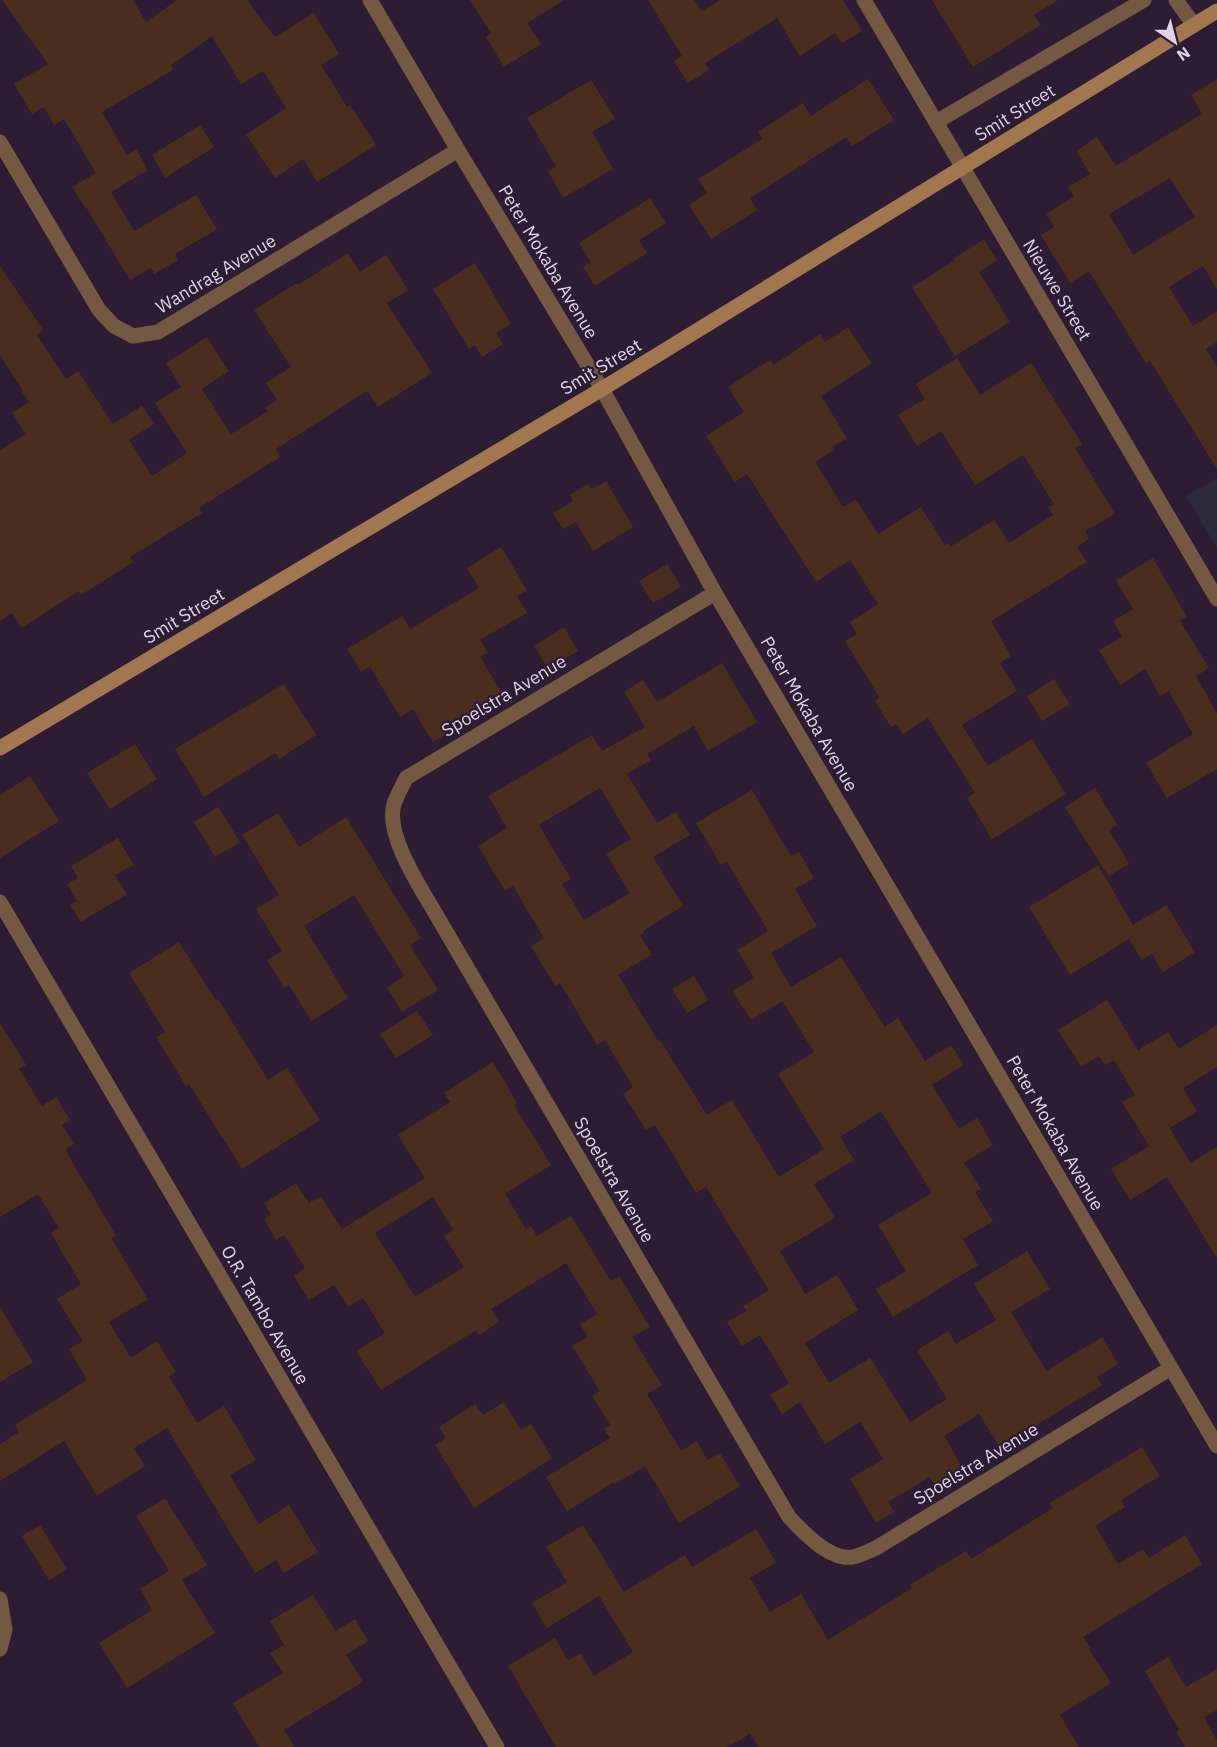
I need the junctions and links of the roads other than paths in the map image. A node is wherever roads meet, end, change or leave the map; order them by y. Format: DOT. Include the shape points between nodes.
graph roads {
  1 [pos="370,0"];
  2 [pos="864,0"];
  3 [pos="1144,0"];
  4 [pos="1176,0"];
  5 [pos="1217,11"];
  6 [pos="1194,25"];
  7 [pos="936,122"];
  8 [pos="0,142"];
  9 [pos="458,150"];
  10 [pos="963,168"];
  11 [pos="602,389"];
  12 [pos="715,593"];
  13 [pos="1217,599"];
  14 [pos="0,748"];
  15 [pos="0,902"];
  16 [pos="1171,1368"];
  17 [pos="1217,1446"];
  18 [pos="0,1599"];
  19 [pos="0,1649"];
  20 [pos="497,1747"];
  1 -- 9 [label="street, Peter Mokaba Avenue"];
  2 -- 7 [label="street, Nieuwe Street"];
  3 -- 7 [label="street"];
  4 -- 6 [label="street"];
  5 -- 6 [label="street, Smit Street"];
  6 -- 10 [label="street, Smit Street"];
  7 -- 10 [label="street, Nieuwe Street"];
  8 -- 9 [label="street, Wandrag Avenue" via="99,310 114,326 133,336 158,332"];
  9 -- 11 [label="street, Peter Mokaba Avenue"];
  10 -- 11 [label="street, Smit Street"];
  10 -- 13 [label="street, Nieuwe Street"];
  11 -- 12 [label="street, Peter Mokaba Avenue"];
  11 -- 14 [label="street, Smit Street"];
  12 -- 16 [label="street, Peter Mokaba Avenue"];
  12 -- 16 [label="street, Spoelstra Avenue" via="406,778 394,806 394,834 411,872 789,1517 830,1552 852,1557 876,1548"];
  15 -- 20 [label="street, O.R. Tambo Avenue"];
  16 -- 17 [label="street, Peter Mokaba Avenue"];
  18 -- 19 [label="street" via="5,1629"];
}
